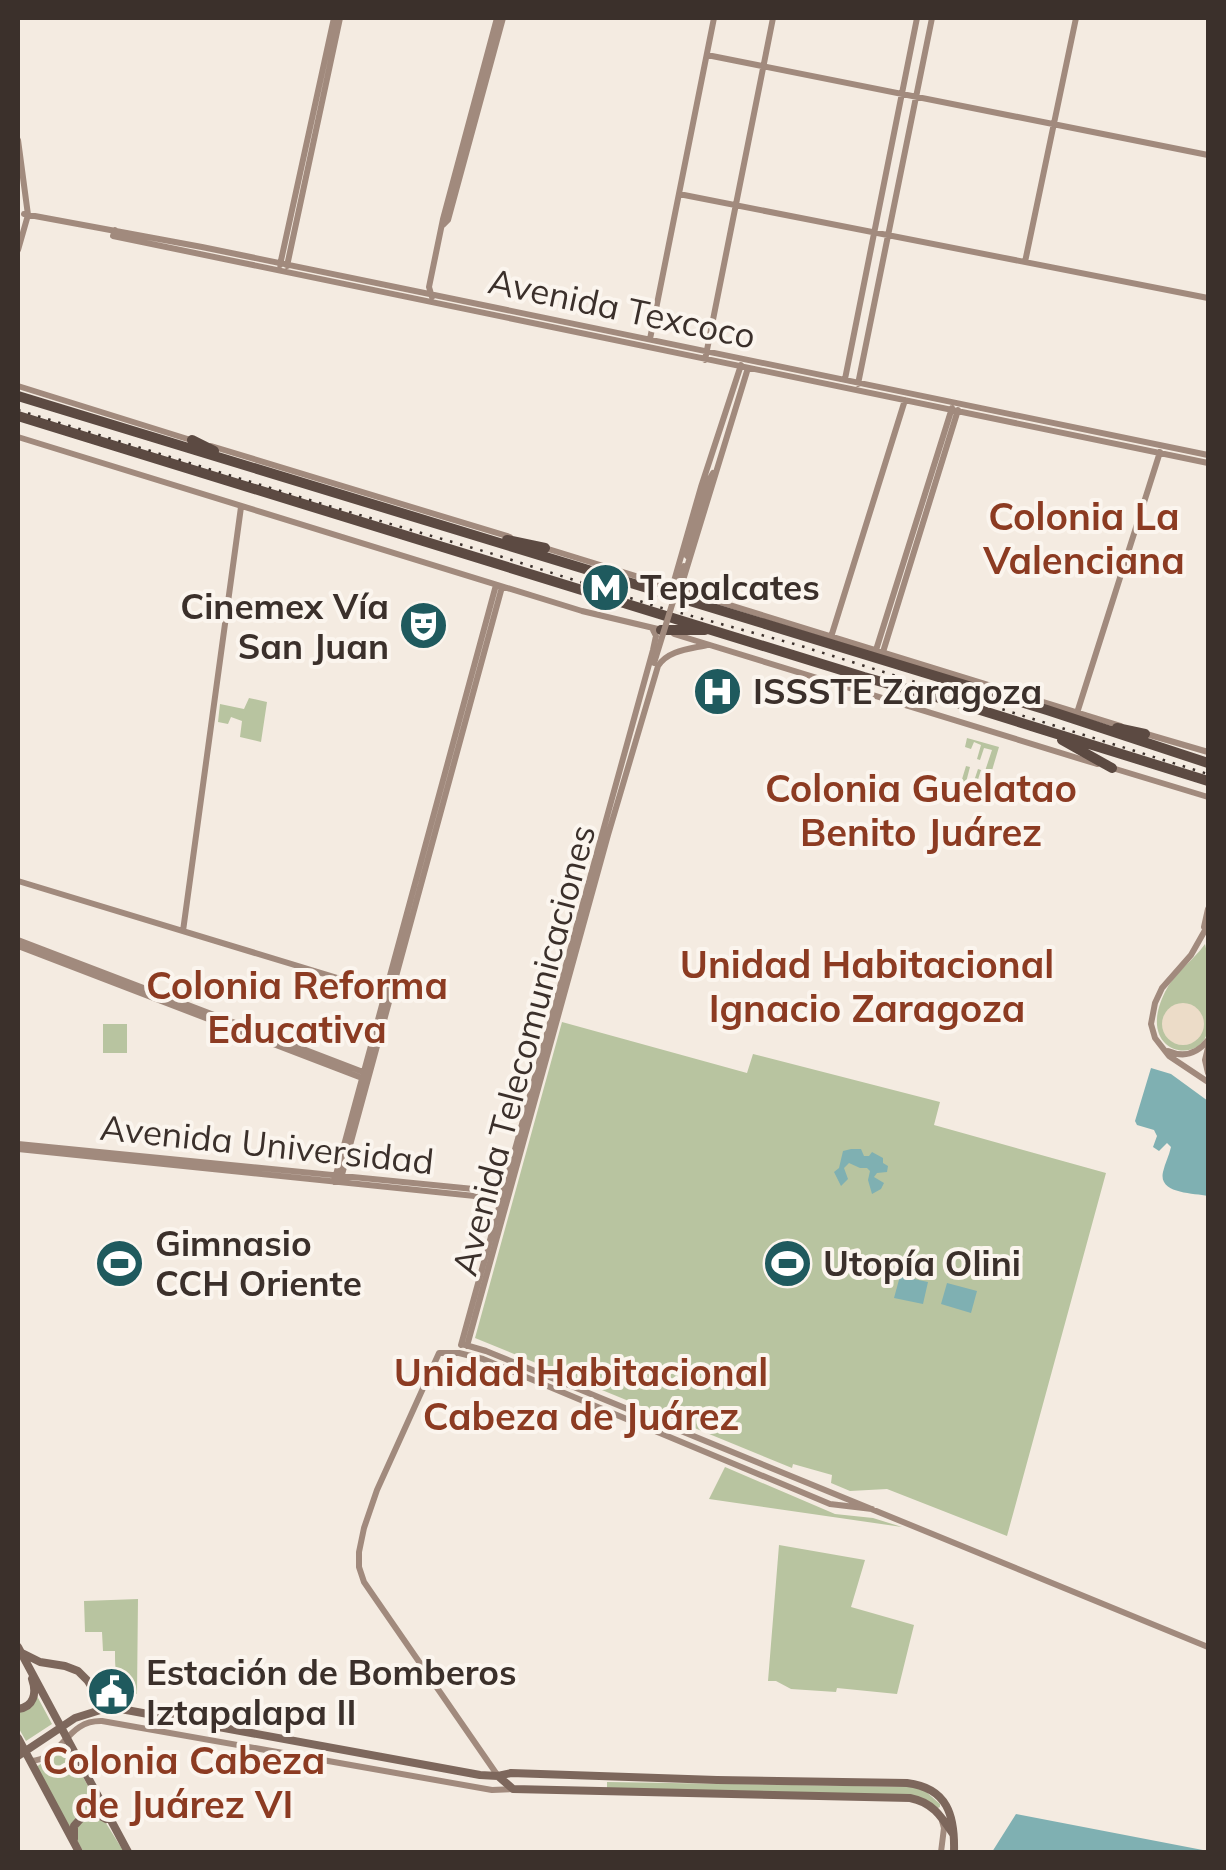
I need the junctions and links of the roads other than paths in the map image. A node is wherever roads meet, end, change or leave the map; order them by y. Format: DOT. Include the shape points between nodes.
graph roads {
  1 [pos="337,18"];
  2 [pos="500,18"];
  3 [pos="714,18"];
  4 [pos="773,18"];
  5 [pos="917,18"];
  6 [pos="932,18"];
  7 [pos="1076,18"];
  8 [pos="707,55"];
  9 [pos="763,67"];
  10 [pos="902,94"];
  11 [pos="917,96"];
  12 [pos="1054,124"];
  13 [pos="18,140"];
  14 [pos="1208,155"];
  15 [pos="18,171"];
  16 [pos="679,194"];
  17 [pos="736,205"];
  18 [pos="26,215"];
  19 [pos="874,232"];
  20 [pos="888,234"];
  21 [pos="18,250"];
  22 [pos="1025,262"];
  23 [pos="282,268"];
  24 [pos="407,295"];
  25 [pos="431,295"];
  26 [pos="1208,298"];
  27 [pos="650,339"];
  28 [pos="707,350"];
  29 [pos="704,360"];
  30 [pos="745,365"];
  31 [pos="844,383"];
  32 [pos="18,386"];
  33 [pos="857,386"];
  34 [pos="876,390"];
  35 [pos="18,396"];
  36 [pos="905,400"];
  37 [pos="956,406"];
  38 [pos="18,416"];
  39 [pos="18,437"];
  40 [pos="192,440"];
  41 [pos="1161,449"];
  42 [pos="1208,459"];
  43 [pos="242,465"];
  44 [pos="713,467"];
  45 [pos="241,507"];
  46 [pos="472,536"];
  47 [pos="545,548"];
  48 [pos="682,572"];
  49 [pos="499,586"];
  50 [pos="676,589"];
  51 [pos="798,627"];
  52 [pos="721,631"];
  53 [pos="658,636"];
  54 [pos="831,636"];
  55 [pos="713,646"];
  56 [pos="880,651"];
  57 [pos="860,654"];
  58 [pos="657,662"];
  59 [pos="1047,710"];
  60 [pos="1077,712"];
  61 [pos="1039,728"];
  62 [pos="1145,734"];
  63 [pos="1208,752"];
  64 [pos="626,760"];
  65 [pos="1208,762"];
  66 [pos="1112,768"];
  67 [pos="1208,780"];
  68 [pos="1208,797"];
  69 [pos="18,881"];
  70 [pos="1208,909"];
  71 [pos="1208,925"];
  72 [pos="184,931"];
  73 [pos="1203,936"];
  74 [pos="18,943"];
  75 [pos="354,983"];
  76 [pos="1208,1044"];
  77 [pos="1162,1048"];
  78 [pos="1208,1073"];
  79 [pos="366,1076"];
  80 [pos="1208,1082"];
  81 [pos="18,1146"];
  82 [pos="338,1179"];
  83 [pos="507,1196"];
  84 [pos="463,1349"];
  85 [pos="1208,1648"];
  86 [pos="20,1652"];
  87 [pos="105,1708"];
  88 [pos="18,1710"];
  89 [pos="62,1726"];
  90 [pos="67,1737"];
  91 [pos="18,1738"];
  92 [pos="21,1754"];
  93 [pos="29,1761"];
  94 [pos="498,1776"];
  95 [pos="514,1790"];
  96 [pos="940,1815"];
  97 [pos="110,1821"];
  98 [pos="954,1835"];
  99 [pos="74,1842"];
  100 [pos="79,1852"];
  101 [pos="128,1852"];
  102 [pos="941,1852"];
  103 [pos="954,1852"];
  1 -- 23 [label="street"];
  2 -- 25 [label="street"];
  3 -- 8 [label="street"];
  4 -- 9 [label="street"];
  5 -- 10 [label="street"];
  6 -- 11 [label="street"];
  7 -- 12 [label="street"];
  8 -- 9 [label="street"];
  8 -- 16 [label="street"];
  9 -- 10 [label="street"];
  9 -- 17 [label="street"];
  10 -- 11 [label="street"];
  10 -- 19 [label="street"];
  11 -- 12 [label="street"];
  11 -- 20 [label="street"];
  12 -- 14 [label="street"];
  12 -- 22 [label="street"];
  13 -- 18 [label="street"];
  15 -- 18 [label="street"];
  16 -- 17 [label="street"];
  16 -- 27 [label="street"];
  17 -- 19 [label="street"];
  17 -- 28 [label="street"];
  18 -- 21 [label="street"];
  18 -- 23 [label="street, Avenida Texcoco"];
  19 -- 20 [label="street"];
  19 -- 31 [label="street"];
  20 -- 22 [label="street"];
  20 -- 33 [label="street"];
  22 -- 26 [label="street"];
  23 -- 24 [label="street, Avenida Texcoco"];
  24 -- 25 [label="street, Avenida Texcoco"];
  24 -- 25 [label="street, Avenida Texcoco"];
  25 -- 27 [label="street, Avenida Texcoco"];
  25 -- 29 [label="street, Avenida Texcoco"];
  27 -- 28 [label="street, Avenida Texcoco"];
  28 -- 29 [label="street"];
  28 -- 30 [label="street, Avenida Texcoco"];
  29 -- 30 [label="street, Avenida Texcoco"];
  30 -- 31 [label="street, Avenida Texcoco"];
  30 -- 44 [label="street"];
  31 -- 33 [label="street, Avenida Texcoco"];
  32 -- 40 [label="street"];
  33 -- 34 [label="street, Avenida Texcoco"];
  34 -- 36 [label="street, Avenida Texcoco"];
  34 -- 37 [label="street, Avenida Texcoco"];
  35 -- 43 [label="highway"];
  36 -- 37 [label="street, Avenida Texcoco"];
  36 -- 54 [label="street"];
  37 -- 41 [label="street, Avenida Texcoco"];
  37 -- 56 [label="street"];
  38 -- 52 [label="highway"];
  39 -- 45 [label="street"];
  40 -- 43 [label="highway"];
  40 -- 47 [label="street"];
  41 -- 42 [label="street, Avenida Texcoco"];
  41 -- 60 [label="street"];
  43 -- 46 [label="highway"];
  44 -- 48 [label="street"];
  44 -- 48 [label="street"];
  45 -- 49 [label="street"];
  45 -- 72 [label="street"];
  46 -- 47 [label="highway"];
  46 -- 57 [label="highway"];
  47 -- 50 [label="street"];
  48 -- 50 [label="street"];
  48 -- 58 [label="street, Avenida Telecomunicaciones, bridge"];
  49 -- 53 [label="street" via="648,627"];
  49 -- 79 [label="street"];
  50 -- 51 [label="street"];
  51 -- 54 [label="street"];
  51 -- 57 [label="highway"];
  52 -- 53 [label="highway"];
  52 -- 61 [label="highway"];
  53 -- 55 [label="street"];
  53 -- 58 [label="street" via="667,647"];
  53 -- 64 [label="street, Avenida Telecomunicaciones"];
  54 -- 56 [label="street"];
  55 -- 58 [label="street"];
  55 -- 66 [label="street"];
  56 -- 60 [label="street"];
  57 -- 59 [label="highway"];
  58 -- 64 [label="street, Avenida Telecomunicaciones"];
  58 -- 64 [label="street, Avenida Telecomunicaciones"];
  59 -- 62 [label="highway"];
  59 -- 65 [label="highway"];
  60 -- 62 [label="street"];
  61 -- 66 [label="highway"];
  61 -- 67 [label="highway"];
  62 -- 63 [label="street"];
  64 -- 83 [label="street, Avenida Telecomunicaciones"];
  66 -- 68 [label="street"];
  69 -- 72 [label="street"];
  70 -- 73 [label="street"];
  71 -- 73 [label="street"];
  72 -- 75 [label="street"];
  73 -- 77 [label="street" via="1155,1003 1152,1031"];
  74 -- 79 [label="street"];
  76 -- 77 [label="street" via="1186,1055"];
  76 -- 78 [label="street"];
  77 -- 80 [label="street"];
  79 -- 82 [label="street"];
  81 -- 82 [label="street, Avenida Universidad"];
  82 -- 83 [label="street, Avenida Universidad"];
  83 -- 84 [label="street, Avenida Telecomunicaciones"];
  84 -- 85 [label="street" via="645,1420 830,1504 872,1509"];
  84 -- 94 [label="street" via="438,1353 370,1508 358,1561 364,1582"];
  86 -- 87 [label="main road" via="78,1671"];
  86 -- 88 [label="main road" via="35,1694"];
  86 -- 89 [label="main road"];
  87 -- 89 [label="main road"];
  87 -- 94 [label="main road"];
  89 -- 90 [label="main road"];
  89 -- 92 [label="main road"];
  90 -- 93 [label="street" via="60,1748"];
  90 -- 95 [label="street" via="80,1725 102,1721"];
  90 -- 97 [label="main road"];
  91 -- 92 [label="main road"];
  92 -- 93 [label="main road"];
  93 -- 99 [label="main road"];
  94 -- 95 [label="main road"];
  94 -- 98 [label="main road" via="919,1784 941,1798"];
  95 -- 96 [label="main road" via="910,1798"];
  96 -- 98 [label="main road"];
  96 -- 102 [label="street"];
  97 -- 99 [label="main road" via="83,1816 74,1826"];
  97 -- 101 [label="main road"];
  98 -- 103 [label="main road"];
  99 -- 100 [label="main road"];
}
